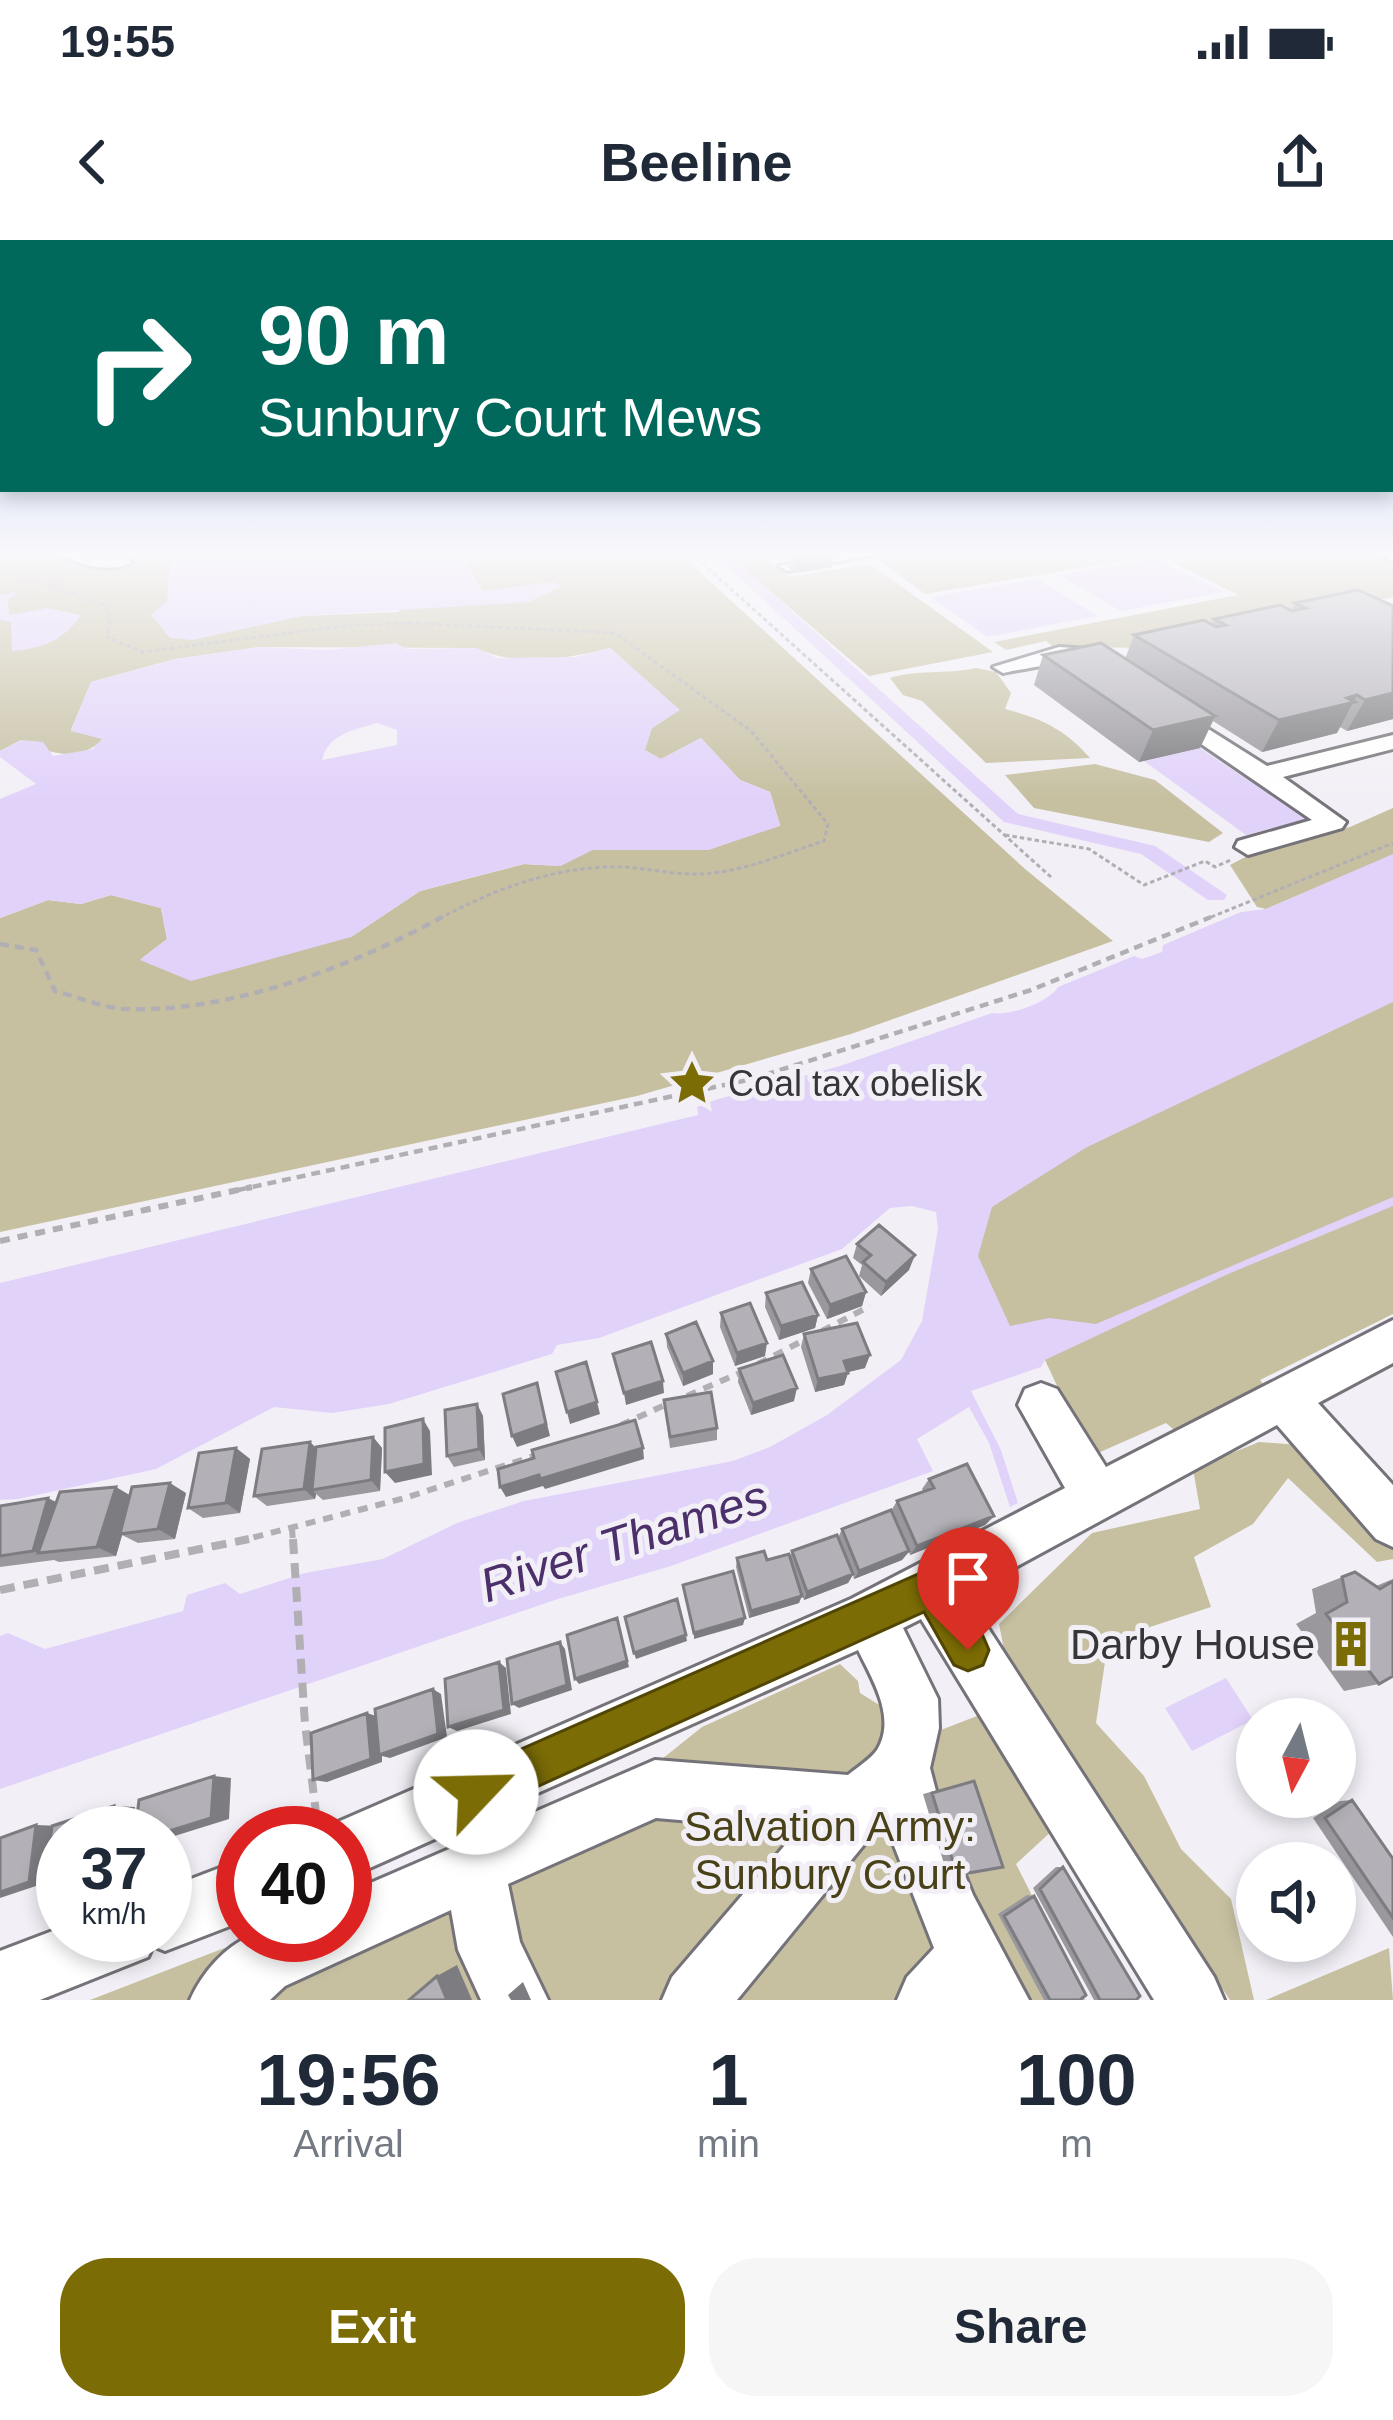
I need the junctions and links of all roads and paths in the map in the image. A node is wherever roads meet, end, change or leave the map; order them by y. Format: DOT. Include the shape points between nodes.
graph roads {
  1 [pos="107,635"];
  2 [pos="281,635"];
  3 [pos="618,635"];
  4 [pos="782,635"];
  5 [pos="1113,664"];
  6 [pos="1003,667"];
  7 [pos="1151,700"];
  8 [pos="1341,729"];
  9 [pos="1383,744"];
  10 [pos="1265,774"];
  11 [pos="1005,835"];
  12 [pos="1393,843"];
  13 [pos="1248,847"];
  14 [pos="1205,861"];
  15 [pos="1052,877"];
  16 [pos="0,944"];
  17 [pos="0,1241"];
  18 [pos="870,1306"];
  19 [pos="1393,1340"];
  20 [pos="1283,1398"];
  21 [pos="1041,1405"];
  22 [pos="616,1427"];
  23 [pos="551,1450"];
  24 [pos="1098,1498"];
  25 [pos="1393,1522"];
  26 [pos="292,1528"];
  27 [pos="932,1588"];
  28 [pos="0,1590"];
  29 [pos="870,1618"];
  30 [pos="879,1786"];
  31 [pos="315,1806"];
  32 [pos="372,1838"];
  33 [pos="474,1868"];
  34 [pos="372,1914"];
  35 [pos="55,1962"];
  36 [pos="264,1962"];
  37 [pos="0,1983"];
  38 [pos="965,1985"];
  39 [pos="223,2000"];
  40 [pos="515,2000"];
  41 [pos="695,2000"];
  42 [pos="1191,2000"];
  1 -- 2 [label="path" via="143,652"];
  3 -- 16 [label="path" via="751,731 828,824 824,841 718,872 567,871 486,892 402,939 294,982 178,1006 123,1009 55,991 36,950"];
  4 -- 11 [label="path"];
  5 -- 6 [label="street" via="1060,653"];
  7 -- 10 [label="street"];
  8 -- 9 [label="street"];
  9 -- 10 [label="street"];
  10 -- 13 [label="street" via="1333,822"];
  11 -- 14 [label="path" via="1089,849 1144,885"];
  11 -- 15 [label="path"];
  12 -- 17 [label="path" via="1031,990 752,1079"];
  18 -- 22 [label="path"];
  19 -- 20 [label="street"];
  20 -- 24 [label="street"];
  20 -- 25 [label="street"];
  21 -- 24 [label="street"];
  23 -- 26 [label="path"];
  24 -- 27 [label="street"];
  26 -- 28 [label="path"];
  26 -- 31 [label="path"];
  27 -- 29 [label="street"];
  27 -- 42 [label="street"];
  29 -- 30 [label="street" via="910,1699 911,1728"];
  29 -- 32 [label="street"];
  30 -- 33 [label="street" via="656,1789"];
  30 -- 38 [label="street" via="909,1814"];
  30 -- 41 [label="street"];
  33 -- 34 [label="street"];
  33 -- 40 [label="street" via="490,1950"];
  35 -- 37 [label="street"];
  36 -- 39 [label="street"];
}
